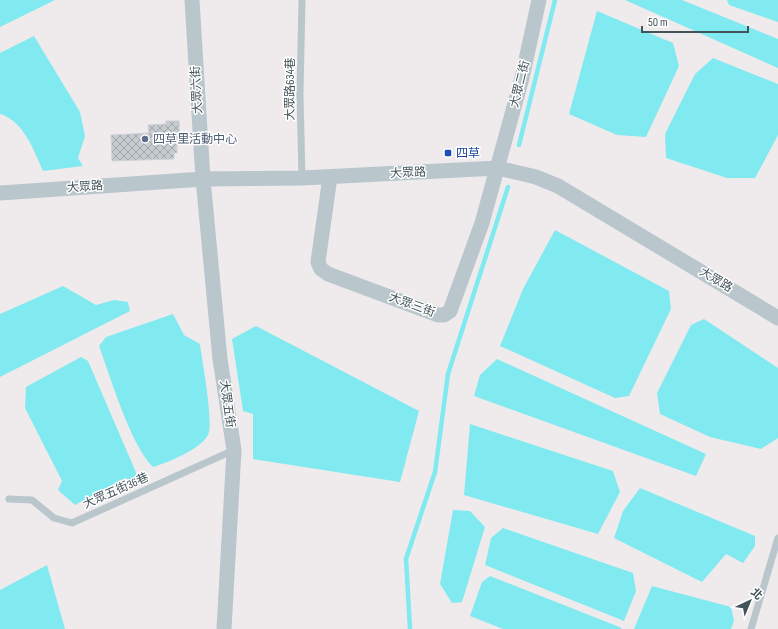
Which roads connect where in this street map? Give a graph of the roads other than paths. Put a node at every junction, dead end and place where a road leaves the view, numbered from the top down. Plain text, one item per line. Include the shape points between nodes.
1 (192, 0) edge
2 (302, 0) edge
3 (539, 0) edge
4 (498, 168) junction
5 (330, 177) junction
6 (302, 178) junction
7 (203, 179) junction
8 (0, 193) edge
9 (778, 318) edge
10 (234, 450) junction
11 (9, 499) dead end
12 (778, 538) edge
13 (224, 629) edge
14 (751, 629) edge

1 - 7 street, 大眾六街
2 - 6 lane, 大眾路634巷
3 - 4 street, 大眾二街
4 - 5 street, 大眾路
4 - 5 street, 大眾三街 via 482,224 450,311 444,315 423,310 328,274 321,269 318,262
4 - 9 street, 大眾路 via 536,177 558,186
5 - 6 street, 大眾路
6 - 7 street, 大眾路
7 - 8 street, 大眾路
7 - 10 street, 大眾五街 via 220,359
10 - 11 lane, 大眾五街36巷 via 72,523 54,518 32,500
10 - 13 street, 大眾五街
12 - 14 lane

